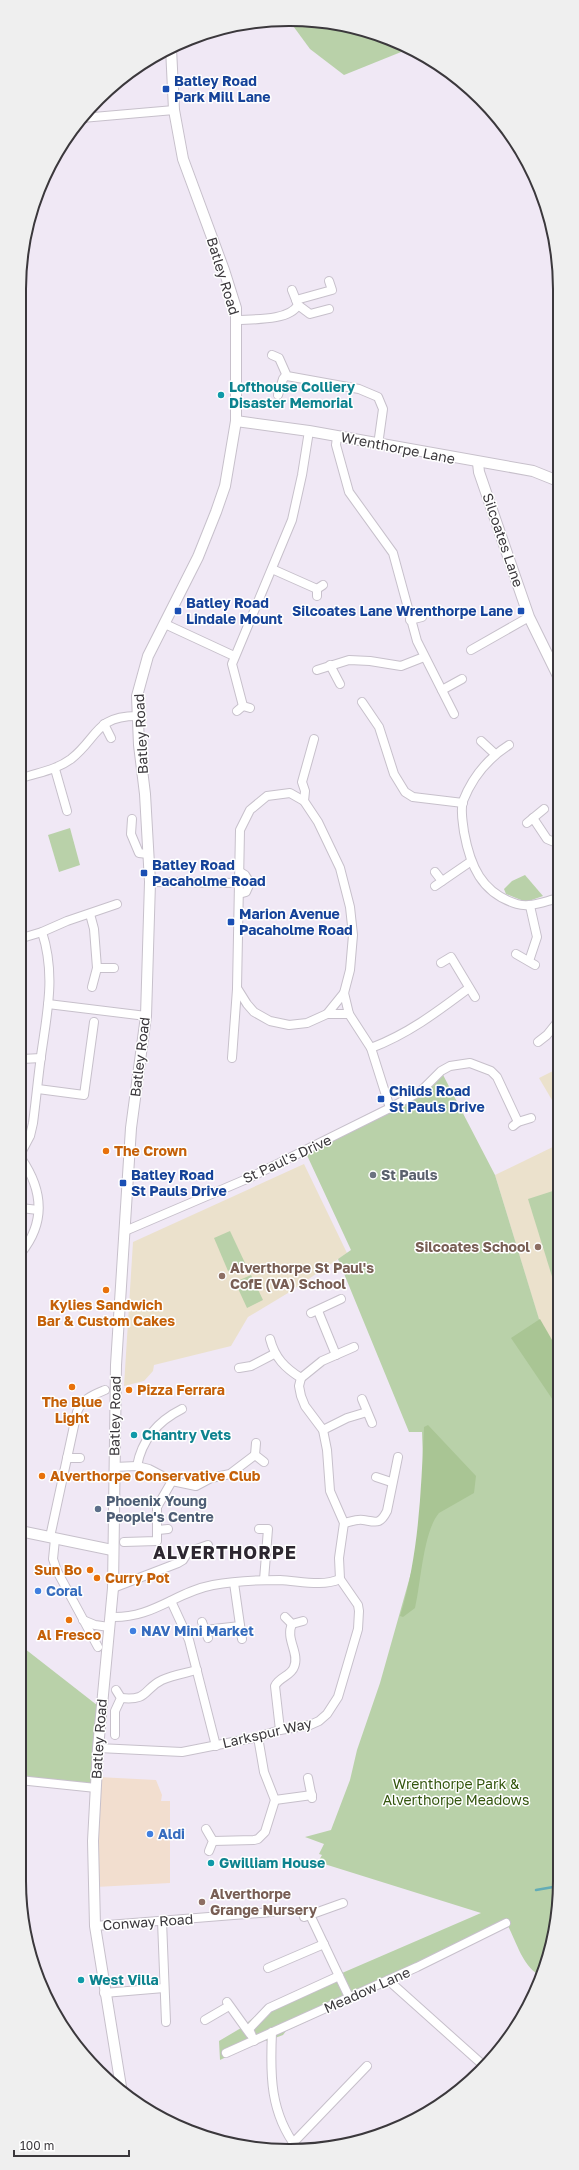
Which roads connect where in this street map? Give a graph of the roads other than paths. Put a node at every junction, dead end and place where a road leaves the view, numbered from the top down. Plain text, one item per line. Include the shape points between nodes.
1 (171, 54) edge
2 (174, 110) junction
3 (90, 117) edge
4 (329, 281) dead end
5 (292, 290) dead end
6 (298, 301) junction
7 (329, 309) dead end
8 (237, 320) junction
9 (272, 355) dead end
10 (286, 375) junction
11 (278, 395) dead end
12 (236, 421) junction
13 (309, 431) junction
14 (337, 437) junction
15 (378, 444) junction
16 (478, 463) junction
17 (553, 478) edge
18 (272, 569) junction
19 (319, 590) dead end
20 (422, 617) dead end
21 (529, 617) junction
22 (410, 620) junction
23 (165, 624) junction
24 (471, 650) dead end
25 (234, 656) junction
26 (424, 657) junction
27 (330, 665) junction
28 (553, 666) edge
29 (317, 670) dead end
30 (462, 679) dead end
31 (340, 684) dead end
32 (442, 690) junction
33 (362, 706) dead end
34 (244, 708) dead end
35 (454, 714) dead end
36 (137, 716) junction
37 (104, 724) junction
38 (111, 738) dead end
39 (314, 739) dead end
40 (481, 740) dead end
41 (508, 745) dead end
42 (495, 754) junction
43 (55, 769) junction
44 (26, 777) edge
45 (302, 782) junction
46 (290, 793) junction
47 (304, 801) junction
48 (463, 803) junction
49 (544, 809) dead end
50 (67, 811) dead end
51 (132, 819) dead end
52 (553, 842) edge
53 (148, 854) junction
54 (470, 862) junction
55 (240, 872) junction
56 (435, 872) dead end
57 (442, 881) junction
58 (150, 882) junction
59 (240, 883) junction
60 (435, 886) dead end
61 (239, 894) junction
62 (553, 900) edge
63 (117, 904) dead end
64 (530, 906) junction
65 (90, 914) junction
66 (42, 932) junction
67 (26, 937) edge
68 (516, 954) dead end
69 (441, 963) dead end
70 (97, 968) junction
71 (114, 968) dead end
72 (92, 987) dead end
73 (237, 988) junction
74 (469, 988) junction
75 (344, 993) junction
76 (475, 997) dead end
77 (48, 1004) junction
78 (247, 1004) junction
79 (237, 1008) junction
80 (327, 1014) junction
81 (349, 1014) junction
82 (146, 1016) junction
83 (94, 1022) dead end
84 (553, 1028) edge
85 (538, 1042) dead end
86 (371, 1048) junction
87 (40, 1058) junction
88 (232, 1058) dead end
89 (26, 1059) edge
90 (38, 1089) junction
91 (390, 1108) junction
92 (531, 1118) dead end
93 (26, 1144) edge
94 (26, 1165) edge
95 (26, 1209) edge
96 (38, 1210) junction
97 (125, 1232) junction
98 (26, 1247) edge
99 (341, 1299) dead end
100 (270, 1339) dead end
101 (354, 1347) dead end
102 (274, 1354) junction
103 (336, 1355) junction
104 (239, 1368) dead end
105 (301, 1378) junction
106 (105, 1390) dead end
107 (362, 1399) dead end
108 (182, 1410) dead end
109 (367, 1412) junction
110 (372, 1423) dead end
111 (323, 1430) junction
112 (256, 1443) dead end
113 (255, 1455) junction
114 (398, 1457) dead end
115 (67, 1458) junction
116 (80, 1458) dead end
117 (264, 1462) dead end
118 (137, 1466) junction
119 (114, 1467) junction
120 (376, 1477) dead end
121 (172, 1481) junction
122 (392, 1482) junction
123 (344, 1523) junction
124 (168, 1529) dead end
125 (259, 1529) dead end
126 (158, 1530) junction
127 (26, 1532) edge
128 (52, 1538) junction
129 (124, 1542) dead end
130 (208, 1545) dead end
131 (112, 1550) junction
132 (340, 1579) junction
133 (264, 1580) junction
134 (234, 1583) junction
135 (113, 1588) junction
136 (171, 1601) junction
137 (285, 1617) dead end
138 (83, 1620) junction
139 (303, 1621) dead end
140 (110, 1622) junction
141 (292, 1624) junction
142 (240, 1626) junction
143 (205, 1630) dead end
144 (242, 1639) dead end
145 (98, 1647) dead end
146 (197, 1670) junction
147 (116, 1690) dead end
148 (121, 1698) junction
149 (280, 1730) junction
150 (114, 1735) dead end
151 (258, 1737) junction
152 (216, 1746) junction
153 (98, 1748) junction
154 (308, 1778) dead end
155 (26, 1781) edge
156 (96, 1788) junction
157 (274, 1800) junction
158 (206, 1830) dead end
159 (213, 1841) junction
160 (209, 1851) dead end
161 (343, 1903) dead end
162 (272, 1912) dead end
163 (162, 1921) junction
164 (506, 1923) dead end
165 (95, 1926) junction
166 (324, 1944) junction
167 (267, 1968) dead end
168 (339, 1976) junction
169 (388, 1980) junction
170 (164, 1988) junction
171 (104, 1993) junction
172 (349, 1997) junction
173 (205, 2020) dead end
174 (166, 2022) dead end
175 (272, 2032) junction
176 (253, 2038) junction
177 (226, 2053) dead end
178 (480, 2062) edge
179 (367, 2066) dead end
180 (120, 2082) edge
181 (294, 2144) edge
182 (297, 2144) edge

1 - 2 street, Batley Road
2 - 3 street
2 - 8 street, Batley Road via 183,159 224,270 236,308
4 - 6 street via 332,290
5 - 6 street
6 - 7 street via 310,314
6 - 8 street via 295,311 290,313
8 - 12 street, Batley Road
9 - 10 street via 280,358
10 - 11 street
10 - 15 street via 375,395 383,408
12 - 13 street, Wrenthorpe Lane
12 - 23 street, Batley Road via 225,486 216,512 198,557
13 - 14 street, Wrenthorpe Lane
13 - 18 street via 292,520
14 - 15 street, Wrenthorpe Lane
14 - 22 street via 340,465 349,492 393,554
15 - 16 street, Wrenthorpe Lane
16 - 17 street, Wrenthorpe Lane via 533,471
16 - 21 street, Silcoates Lane
18 - 19 street
18 - 25 street
20 - 22 street
21 - 24 street
21 - 28 street, Silcoates Lane
22 - 26 street
23 - 25 street
23 - 36 street, Batley Road via 148,656 137,696
25 - 34 street via 232,664
26 - 27 street via 401,666 357,660
26 - 32 street
27 - 29 street
27 - 31 street
30 - 32 street
32 - 35 street
33 - 48 street via 376,729 394,774 405,792 413,797
36 - 37 street via 115,718
36 - 53 street, Batley Road
37 - 38 street
37 - 43 street via 71,758
39 - 45 street
40 - 42 street
41 - 42 street
42 - 48 street via 483,766
43 - 44 street
43 - 50 street
45 - 46 street
45 - 47 street via 305,791
46 - 47 street
46 - 55 street via 267,796 250,810 240,830
47 - 75 street via 318,822 340,868 350,907 353,935 350,970
48 - 54 street via 463,828
49 - 52 street via 530,821
51 - 53 street via 131,834 139,853
53 - 58 street, Batley Road
54 - 57 street
54 - 64 street via 486,886 496,894 517,904
55 - 59 street
55 - 61 street via 250,883 246,892
56 - 57 street
57 - 60 street
58 - 59 street
58 - 82 street, Batley Road
59 - 61 street
61 - 73 street
62 - 64 street
63 - 65 street
64 - 68 street via 537,936 532,963
65 - 66 street
65 - 70 street via 94,929
66 - 67 street
66 - 77 street via 51,970
69 - 74 street via 451,957
70 - 71 street
70 - 72 street
73 - 78 street
73 - 79 street
74 - 76 street
74 - 86 street via 413,1029
75 - 80 street
75 - 81 street
77 - 82 street
77 - 87 street
78 - 79 street
78 - 80 street via 254,1012 270,1021 289,1025 307,1023
79 - 88 street
80 - 81 street
81 - 86 street
82 - 97 street, Batley Road via 132,1128
83 - 90 street via 84,1095
84 - 85 street
86 - 91 street
87 - 89 street
87 - 90 street
90 - 93 street via 30,1136
91 - 92 street, St Paul's Drive via 421,1091 441,1071 450,1066 470,1063 491,1071 498,1077 516,1124
91 - 97 street, St Paul's Drive via 249,1178
94 - 96 street via 38,1189
95 - 96 street
96 - 98 street via 32,1240
97 - 119 street, Batley Road via 115,1379
99 - 103 street via 314,1312
100 - 102 street
101 - 103 street
102 - 104 street via 251,1366
102 - 105 street via 284,1366
103 - 105 street via 312,1368
105 - 111 street via 299,1386 305,1406
106 - 115 street via 87,1398 80,1405
107 - 109 street
108 - 118 street via 168,1416 148,1436
109 - 110 street
109 - 111 street via 347,1418
111 - 123 street via 330,1491
112 - 113 street
113 - 117 street
113 - 121 street via 230,1474 211,1478 196,1486
114 - 122 street
115 - 116 street
115 - 128 street
118 - 119 street
118 - 121 street
119 - 131 street, Batley Road
120 - 122 street
121 - 126 street via 157,1508
122 - 123 street via 383,1520 378,1523 356,1520
123 - 132 street via 339,1558
124 - 126 street
125 - 133 street via 268,1530
126 - 129 street via 158,1541
127 - 128 street
128 - 131 street
128 - 138 street via 53,1560 57,1571
130 - 135 street via 188,1552 178,1563
131 - 135 street, Batley Road
132 - 133 street via 328,1583
132 - 149 street, Larkspur Way via 360,1611 358,1629 338,1698 319,1721
133 - 134 street
134 - 136 street via 203,1587
134 - 142 street
135 - 140 street, Batley Road
136 - 140 street via 132,1617
136 - 146 street via 189,1640
137 - 141 street
138 - 140 street via 95,1625
138 - 145 street
139 - 141 street
140 - 153 street, Batley Road
141 - 149 street via 290,1639 295,1666 277,1681 275,1686
142 - 143 street
142 - 144 street
146 - 148 street via 162,1680 138,1698
146 - 152 street
147 - 148 street
148 - 150 street via 115,1711
149 - 151 street, Larkspur Way
151 - 152 street, Larkspur Way
151 - 157 street via 264,1772
152 - 153 street, Larkspur Way via 182,1752
153 - 156 street, Batley Road
154 - 157 street via 312,1797
155 - 156 street
156 - 165 street, Batley Road via 93,1841
157 - 159 street via 265,1832 258,1839
158 - 159 street
159 - 160 street
161 - 166 street via 307,1916
162 - 163 street, Conway Road
163 - 165 street, Conway Road
163 - 170 street
164 - 169 street, Meadow Lane
165 - 171 street, Batley Road
166 - 167 street
166 - 168 street
168 - 172 street
168 - 176 street via 269,2008 249,2029
169 - 172 street, Meadow Lane
169 - 178 street
170 - 171 street
170 - 174 street
171 - 180 street, Batley Road
172 - 175 street, Meadow Lane
173 - 176 street via 228,2004
175 - 176 street, Meadow Lane
175 - 181 street via 270,2068 273,2096 284,2129
176 - 177 street, Meadow Lane
179 - 182 street

